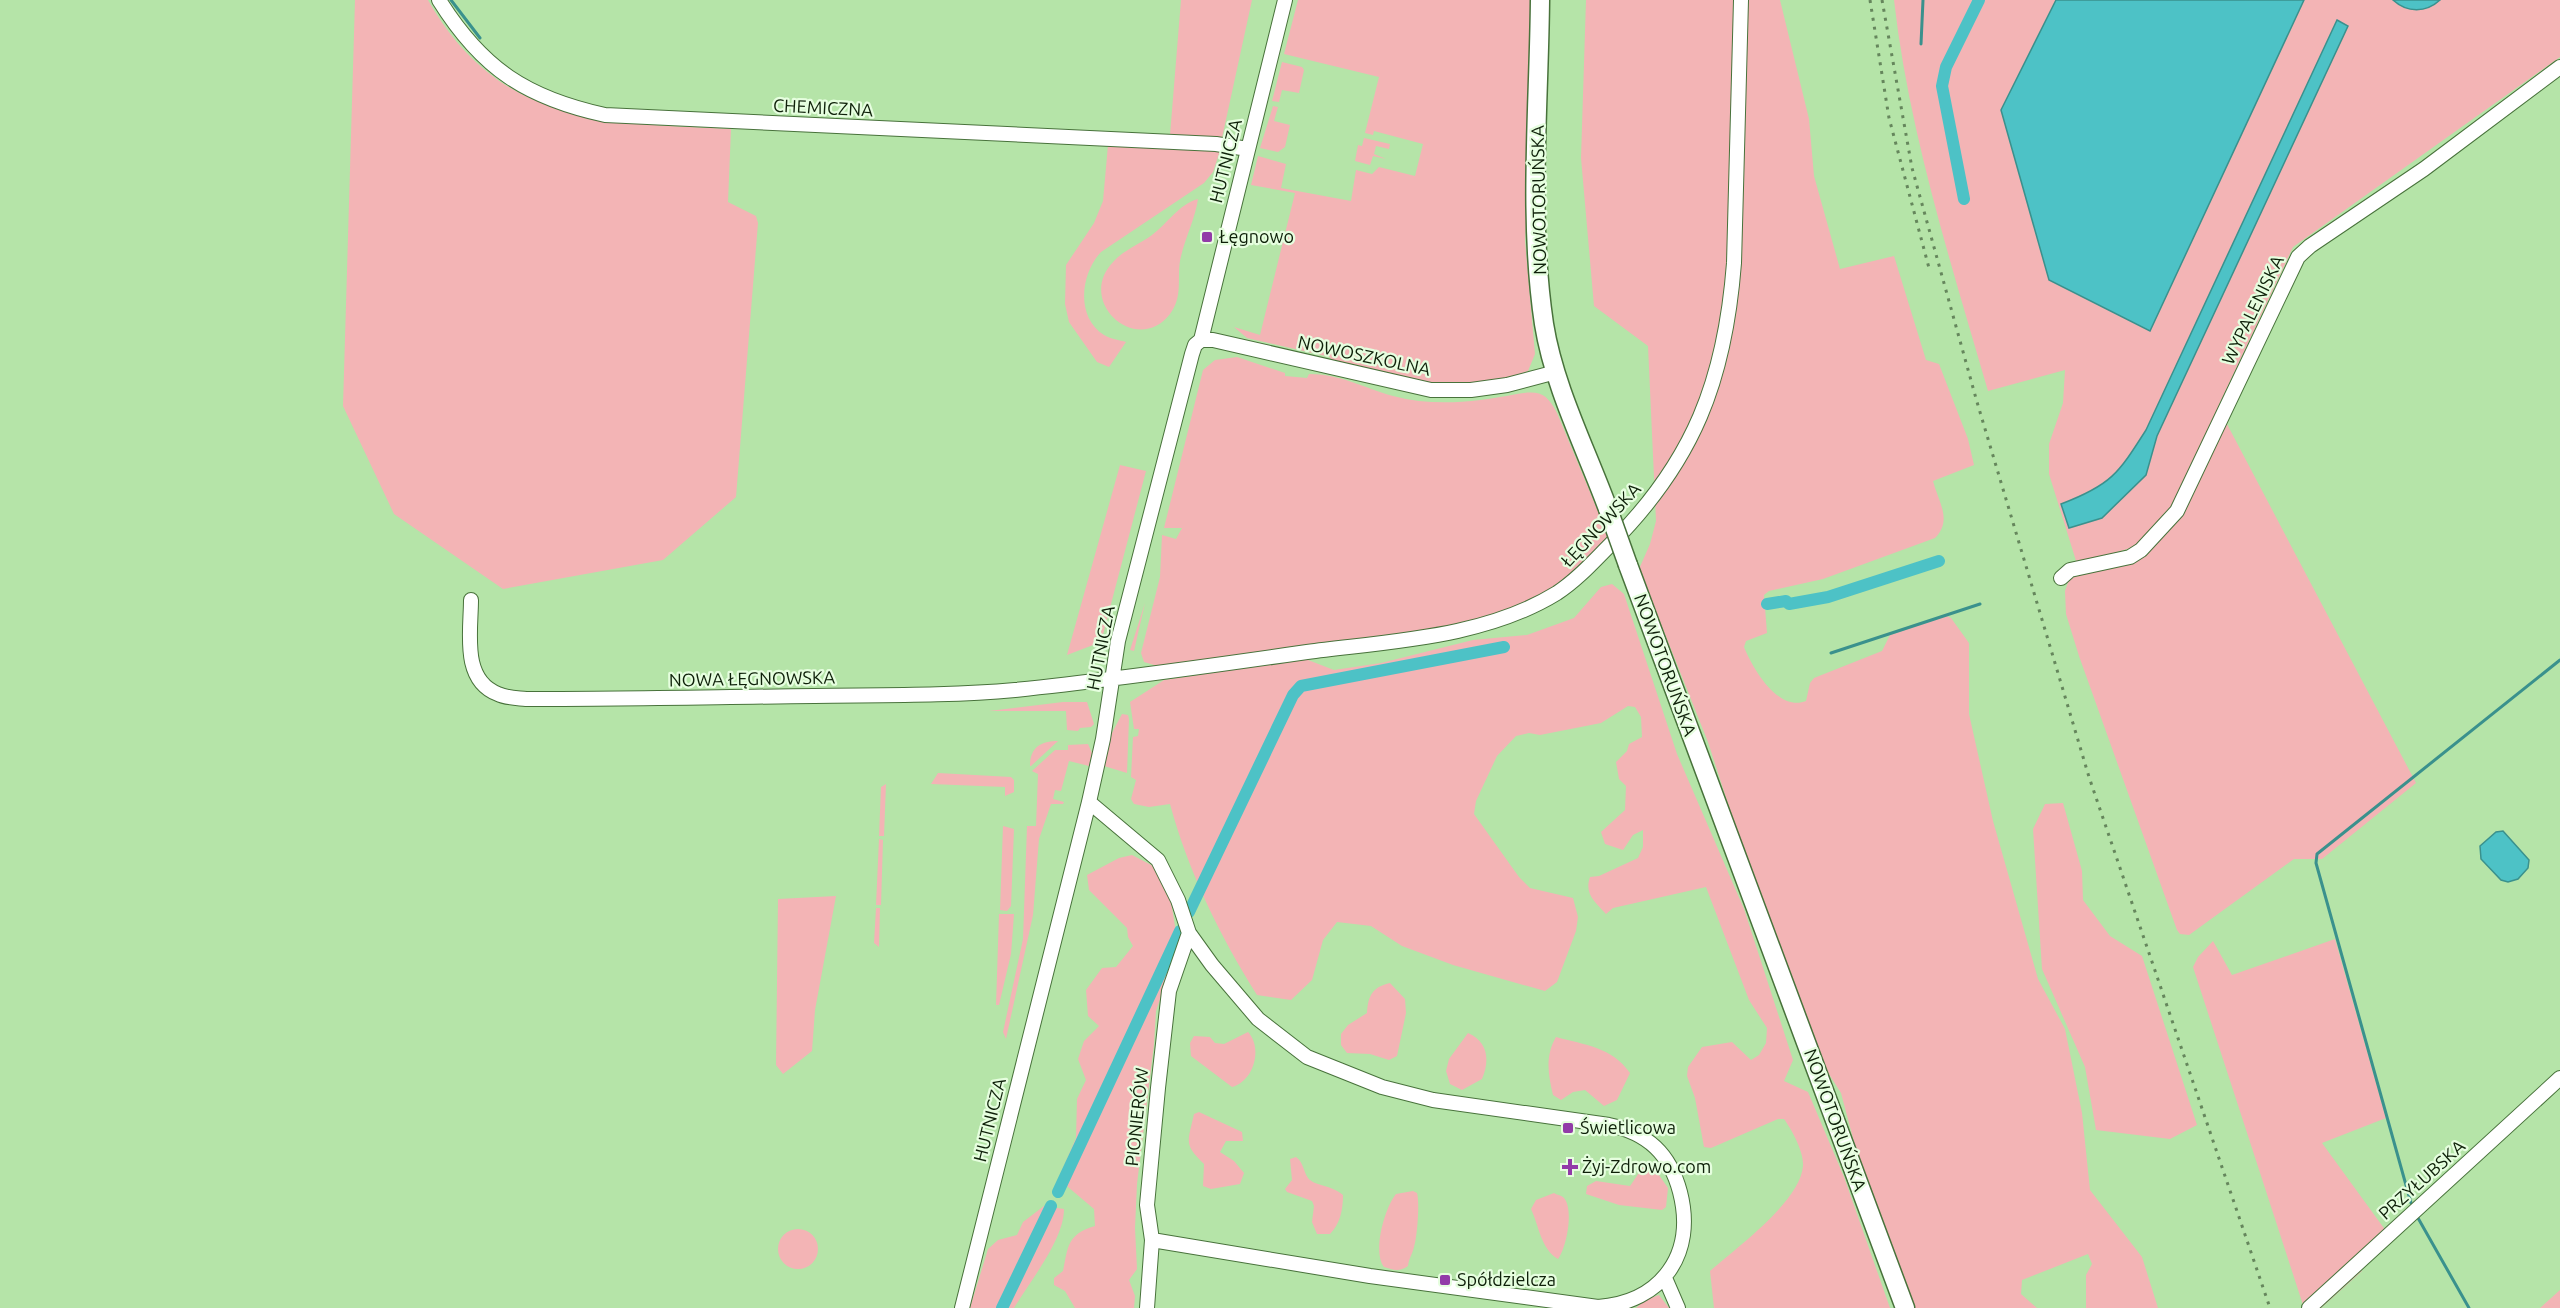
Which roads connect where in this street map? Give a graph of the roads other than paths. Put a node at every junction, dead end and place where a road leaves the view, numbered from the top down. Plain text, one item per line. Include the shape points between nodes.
1 (439, 0) edge
2 (1285, 0) edge
3 (1540, 0) edge
4 (1741, 0) edge
5 (2560, 67) edge
6 (1248, 149) junction
7 (1201, 340) junction
8 (1556, 372) junction
9 (2061, 578) dead end
10 (471, 600) dead end
11 (1112, 678) junction
12 (1089, 802) junction
13 (1189, 933) junction
14 (2560, 1078) edge
15 (1152, 1240) junction
16 (1665, 1278) junction
17 (1561, 1306) edge
18 (1610, 1307) edge
19 (962, 1308) edge
20 (1147, 1308) edge
21 (1678, 1308) edge
22 (1905, 1308) edge
23 (2309, 1308) edge

1 - 6 street, CHEMICZNA via 464,36 501,74 543,97 605,115 1216,144
2 - 6 street, HUTNICZA
3 - 8 main road, NOWOTORUŃSKA via 1537,249 1545,325
4 - 11 street, ŁĘGNOWSKA via 1734,263 1721,355 1712,392 1687,445 1644,511 1574,581 1508,617 1453,631
5 - 9 street, WYPALENISKA via 2424,169 2304,251 2285,280 2177,511 2141,550 2070,570
6 - 7 street, HUTNICZA
7 - 8 street, NOWOSZKOLNA via 1431,390 1507,385
7 - 11 street, HUTNICZA via 1192,354 1118,641
8 - 22 main road, NOWOTORUŃSKA, bridge
10 - 11 street, NOWA ŁĘGNOWSKA via 471,660 475,672 488,690 526,699 1011,690
11 - 12 street, HUTNICZA
12 - 13 street via 1158,860
12 - 19 street, HUTNICZA
13 - 15 street, PIONIERÓW via 1169,991 1147,1205
13 - 16 street via 1258,1019 1307,1057 1382,1087 1433,1100 1609,1125 1648,1140 1671,1165 1686,1219 1683,1242
14 - 23 street, PRZYŁUBSKA
15 - 17 street
15 - 20 street, PIONIERÓW
16 - 18 street via 1630,1300
16 - 21 street
17 - 18 street

